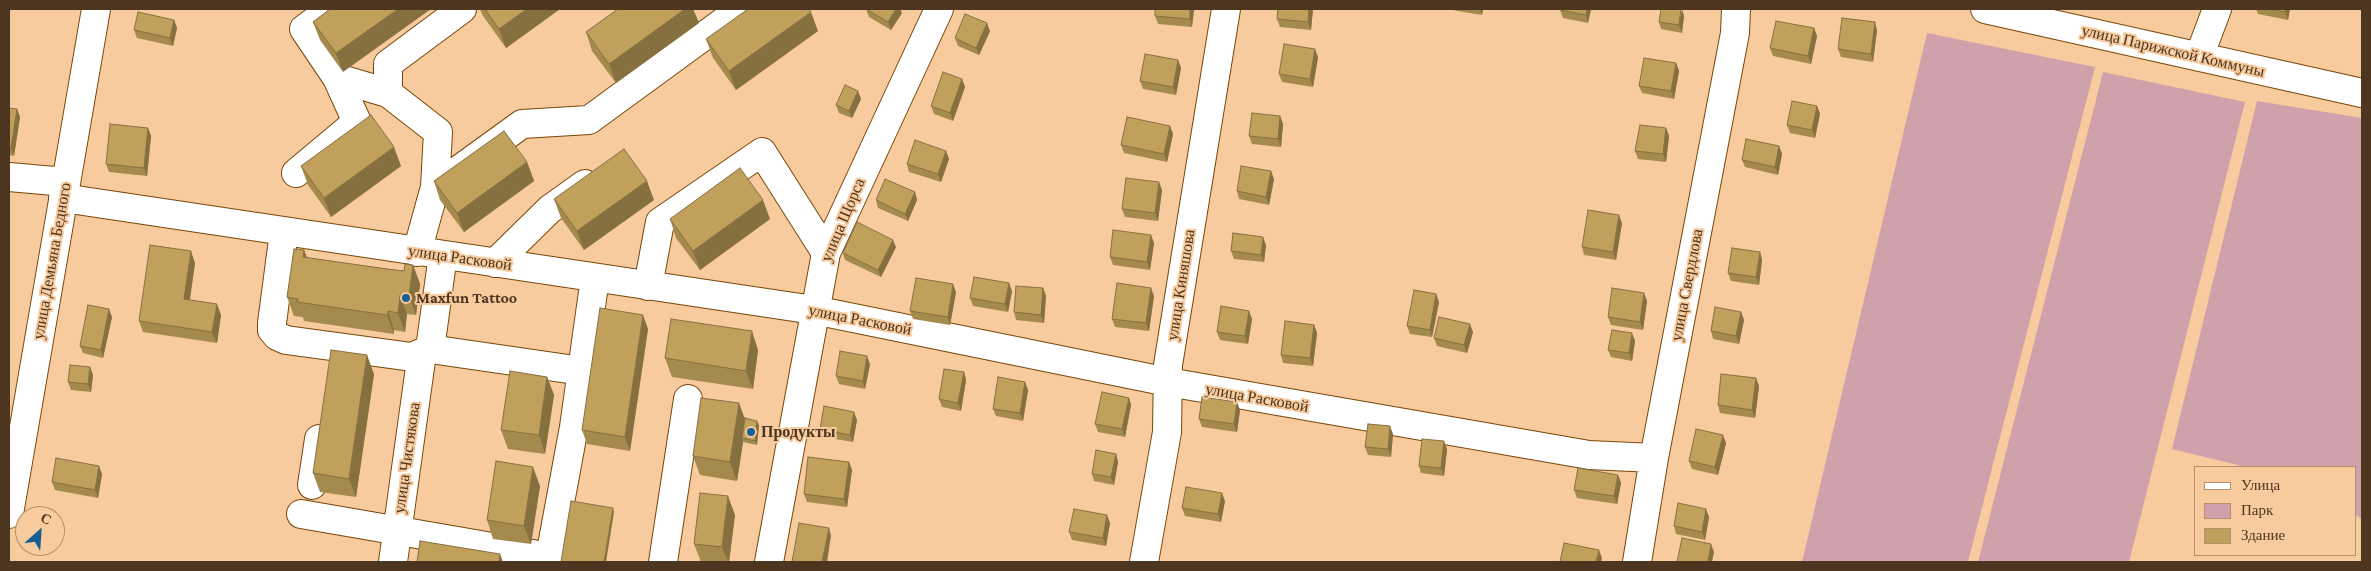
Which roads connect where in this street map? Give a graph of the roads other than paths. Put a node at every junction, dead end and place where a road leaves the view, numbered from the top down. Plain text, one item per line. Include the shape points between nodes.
1 (96, 9) edge
2 (331, 9) edge
3 (462, 9) edge
4 (741, 9) edge
5 (939, 9) edge
6 (1226, 9) edge
7 (1736, 9) edge
8 (1985, 9) edge
9 (2217, 9) edge
10 (2199, 56) junction
11 (336, 78) junction
12 (388, 93) junction
13 (2362, 93) edge
14 (603, 172) edge
15 (296, 173) dead end
16 (9, 177) edge
17 (435, 187) junction
18 (64, 190) junction
19 (284, 232) junction
20 (826, 253) junction
21 (430, 254) junction
22 (495, 263) junction
23 (595, 278) junction
24 (648, 286) junction
25 (814, 310) junction
26 (332, 346) junction
27 (426, 351) junction
28 (582, 371) junction
29 (328, 374) edge
30 (1168, 382) junction
31 (688, 399) dead end
32 (323, 411) edge
33 (1654, 458) junction
34 (312, 486) edge
35 (9, 514) edge
36 (301, 514) dead end
37 (397, 530) junction
38 (550, 560) edge
39 (393, 562) edge
40 (663, 562) edge
41 (769, 562) edge
42 (1144, 562) edge
43 (1637, 562) edge

1 - 18 street, улица Демьяна Бедного
2 - 11 street via 304,29
3 - 12 street via 388,64
4 - 17 street via 589,120 522,124
5 - 20 street, улица Щорса
6 - 30 street, улица Киняшова
7 - 33 street, улица Свердлова via 1735,33
8 - 10 street, улица Парижской Коммуны
9 - 10 street
10 - 13 street, улица Парижской Коммуны
11 - 12 street
11 - 15 street via 358,122
12 - 17 street, улица Чистякова via 438,132
14 - 22 street via 550,209
16 - 18 street, улица Расковой
17 - 21 street, улица Чистякова
18 - 19 street, улица Расковой
18 - 35 street, улица Демьяна Бедного
19 - 21 street, улица Расковой
19 - 26 street via 272,330 286,340
20 - 24 street via 762,152 660,222
20 - 25 street, улица Щорса
21 - 22 street, улица Расковой
21 - 27 street, улица Чистякова
22 - 23 street, улица Расковой
23 - 24 street, улица Расковой
23 - 28 street
24 - 25 street, улица Расковой
25 - 30 street, улица Расковой
25 - 41 street, улица Щорса
26 - 27 street via 412,357
26 - 29 street
27 - 28 street
27 - 37 street, улица Чистякова
28 - 38 street
30 - 33 street, улица Расковой via 1589,455
30 - 42 street, улица Киняшова via 1167,432
31 - 40 street
32 - 34 street
33 - 43 street, улица Свердлова
36 - 37 street
37 - 38 street
37 - 39 street, улица Чистякова

